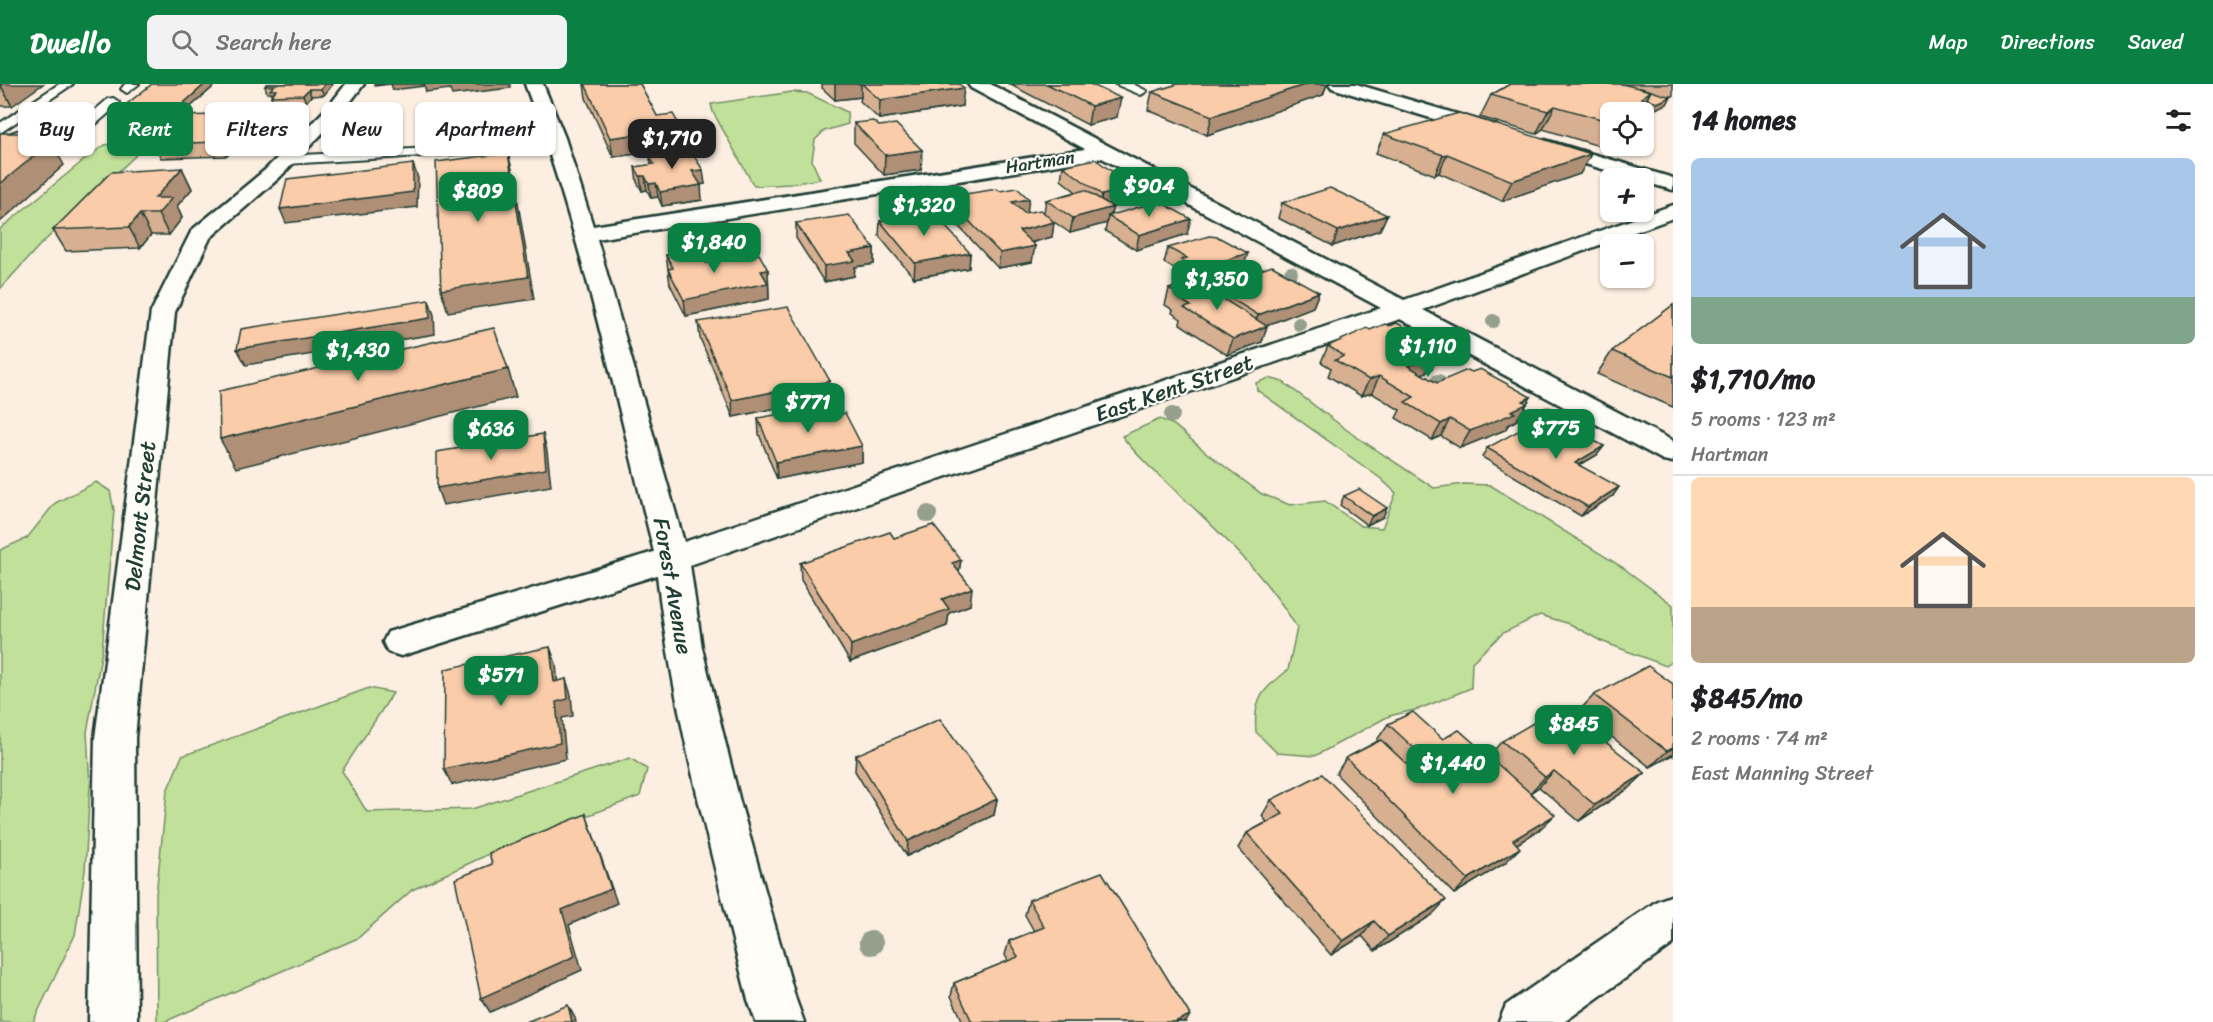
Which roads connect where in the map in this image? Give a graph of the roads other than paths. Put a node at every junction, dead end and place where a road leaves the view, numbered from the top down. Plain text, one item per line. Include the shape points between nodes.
1 (67, 84) edge
2 (356, 84) edge
3 (534, 84) edge
4 (977, 84) edge
5 (1121, 84) edge
6 (1338, 84) edge
7 (1141, 91) dead end
8 (107, 107) edge
9 (0, 129) edge
10 (1509, 135) edge
11 (0, 142) edge
12 (1531, 142) edge
13 (557, 145) junction
14 (1104, 152) junction
15 (285, 160) junction
16 (1673, 184) edge
17 (1673, 211) edge
18 (584, 234) junction
19 (1404, 309) junction
20 (1673, 453) edge
21 (672, 557) junction
22 (401, 642) dead end
23 (1673, 917) edge
24 (113, 1022) edge
25 (780, 1022) edge
26 (1523, 1022) edge

1 - 9 lane
2 - 15 street, Delmont Street
3 - 13 street, Forest Avenue
4 - 14 street
5 - 7 lane
6 - 10 street
8 - 11 lane via 76,134 17,135
12 - 16 street
13 - 15 lane
13 - 18 street, Forest Avenue
14 - 18 street, Hartman
14 - 19 street
15 - 24 street, Delmont Street via 200,235 163,312 115,738
17 - 19 street, East Kent Street
18 - 21 street, Forest Avenue
19 - 20 street
19 - 21 street, East Kent Street via 727,542
21 - 22 street, East Kent Street
21 - 25 street, Forest Avenue via 684,648 719,802
23 - 26 street

